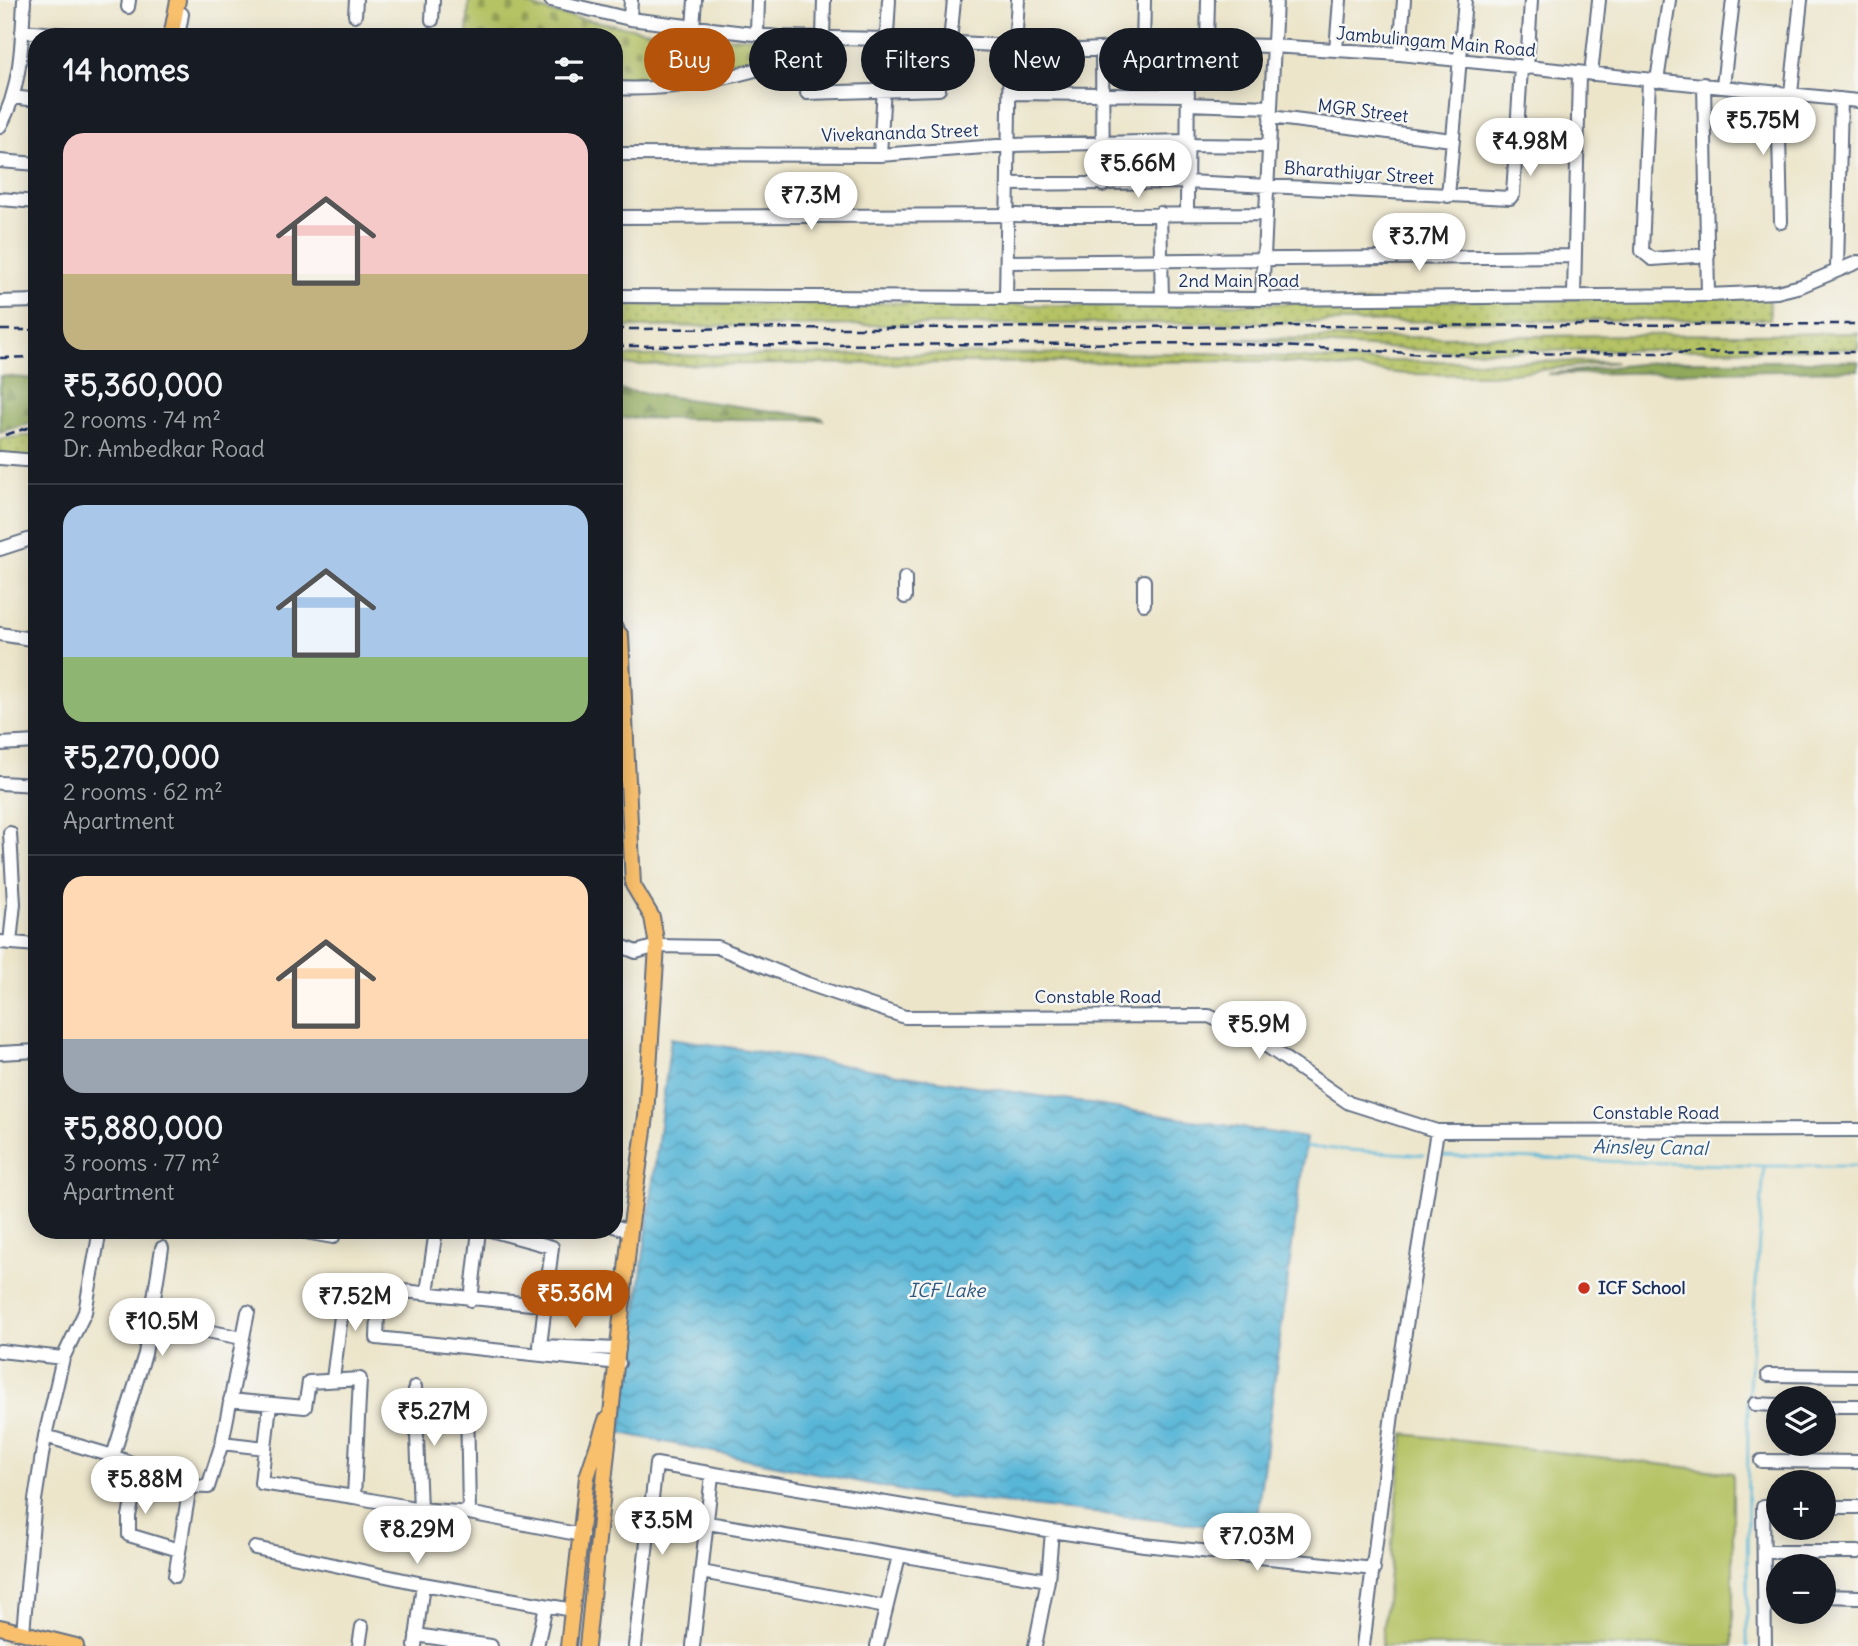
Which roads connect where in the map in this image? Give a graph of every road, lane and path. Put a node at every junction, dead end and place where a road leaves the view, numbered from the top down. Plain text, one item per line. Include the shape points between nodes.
1 (24, 0) edge
2 (172, 0) edge
3 (178, 0) edge
4 (184, 0) edge
5 (356, 0) edge
6 (433, 0) edge
7 (631, 0) edge
8 (695, 0) edge
9 (758, 0) edge
10 (824, 0) edge
11 (889, 0) edge
12 (954, 0) edge
13 (1018, 0) edge
14 (1144, 0) edge
15 (1208, 0) edge
16 (1276, 0) edge
17 (1340, 0) edge
18 (1404, 0) edge
19 (1465, 0) edge
20 (1531, 0) edge
21 (1599, 0) edge
22 (1669, 0) edge
23 (1733, 0) edge
24 (1801, 0) edge
25 (559, 1) edge
26 (355, 15) dead end
27 (630, 19) junction
28 (432, 20) dead end
29 (694, 27) junction
30 (170, 28) edge
31 (171, 28) edge
32 (179, 28) edge
33 (757, 28) edge
34 (823, 28) edge
35 (888, 28) edge
36 (951, 28) edge
37 (1015, 28) edge
38 (1143, 28) edge
39 (1207, 28) edge
40 (22, 31) junction
41 (28, 32) edge
42 (749, 32) edge
43 (1263, 46) edge
44 (1272, 46) junction
45 (1336, 50) junction
46 (1400, 54) junction
47 (1461, 60) junction
48 (1524, 68) junction
49 (749, 72) edge
50 (1585, 74) junction
51 (1653, 80) junction
52 (1704, 84) junction
53 (1723, 86) junction
54 (623, 89) edge
55 (861, 90) edge
56 (883, 91) edge
57 (1103, 91) edge
58 (1188, 91) edge
59 (1785, 92) junction
60 (807, 93) dead end
61 (1011, 93) joint
62 (12, 96) junction
63 (1103, 96) junction
64 (28, 99) edge
65 (1188, 99) junction
66 (1841, 99) junction
67 (1858, 99) edge
68 (1270, 112) junction
69 (0, 125) edge
70 (1452, 140) junction
71 (1187, 143) junction
72 (1104, 144) junction
73 (1010, 145) junction
74 (1269, 146) junction
75 (623, 153) edge
76 (880, 155) junction
77 (0, 161) edge
78 (28, 163) edge
79 (1188, 182) junction
80 (1010, 184) junction
81 (1267, 184) junction
82 (1103, 185) junction
83 (1448, 196) junction
84 (0, 199) edge
85 (28, 201) edge
86 (1160, 213) junction
87 (1187, 214) junction
88 (1266, 214) junction
89 (1008, 216) junction
90 (623, 217) edge
91 (1781, 222) dead end
92 (1708, 255) junction
93 (1574, 256) junction
94 (1263, 257) junction
95 (1163, 258) junction
96 (1858, 261) edge
97 (1007, 262) junction
98 (1837, 269) junction
99 (1707, 295) junction
100 (623, 296) edge
101 (1574, 296) junction
102 (1162, 298) junction
103 (1006, 299) junction
104 (1262, 299) junction
105 (28, 301) edge
106 (0, 302) edge
107 (0, 458) edge
108 (28, 460) edge
109 (28, 540) edge
110 (0, 549) edge
111 (905, 578) dead end
112 (1144, 581) dead end
113 (905, 597) dead end
114 (1144, 604) dead end
115 (0, 634) edge
116 (28, 639) edge
117 (28, 742) edge
118 (0, 744) edge
119 (0, 783) edge
120 (28, 785) edge
121 (623, 798) edge
122 (10, 833) dead end
123 (5, 942) edge
124 (28, 944) edge
125 (657, 946) junction
126 (623, 947) edge
127 (28, 1051) edge
128 (0, 1053) edge
129 (1858, 1130) edge
130 (1437, 1131) junction
131 (623, 1229) edge
132 (630, 1231) junction
133 (98, 1239) edge
134 (435, 1239) edge
135 (478, 1239) edge
136 (523, 1239) edge
137 (162, 1248) dead end
138 (379, 1288) junction
139 (427, 1293) junction
140 (625, 1297) junction
141 (471, 1300) junction
142 (544, 1302) junction
143 (248, 1312) dead end
144 (152, 1320) junction
145 (242, 1338) junction
146 (0, 1351) edge
147 (619, 1356) junction
148 (64, 1358) junction
149 (1768, 1375) dead end
150 (1858, 1376) edge
151 (333, 1379) junction
152 (415, 1387) dead end
153 (614, 1393) junction
154 (230, 1400) junction
155 (467, 1403) dead end
156 (270, 1404) junction
157 (1755, 1404) dead end
158 (1766, 1404) edge
159 (1836, 1406) edge
160 (1858, 1406) edge
161 (45, 1436) junction
162 (222, 1443) junction
163 (265, 1448) junction
164 (113, 1455) junction
165 (1761, 1461) dead end
166 (1858, 1462) edge
167 (140, 1466) junction
168 (712, 1475) junction
169 (190, 1486) junction
170 (354, 1497) junction
171 (1766, 1507) edge
172 (1836, 1507) edge
173 (1858, 1507) edge
174 (420, 1509) junction
175 (469, 1513) junction
176 (708, 1523) junction
177 (1052, 1531) junction
178 (582, 1535) junction
179 (255, 1548) dead end
180 (179, 1550) junction
181 (1763, 1552) junction
182 (1858, 1552) edge
183 (899, 1556) junction
184 (1374, 1569) junction
185 (702, 1572) junction
186 (176, 1576) dead end
187 (1048, 1580) junction
188 (423, 1584) junction
189 (1764, 1595) joint
190 (1836, 1596) edge
191 (1858, 1597) edge
192 (546, 1606) junction
193 (886, 1607) junction
194 (573, 1611) junction
195 (0, 1627) edge
196 (362, 1627) dead end
197 (23, 1632) junction
198 (415, 1640) edge
199 (76, 1646) edge
200 (359, 1646) edge
201 (491, 1646) edge
202 (537, 1646) edge
203 (568, 1646) edge
204 (587, 1646) edge
205 (635, 1646) edge
206 (693, 1646) edge
207 (877, 1646) edge
208 (1035, 1646) edge
209 (1363, 1646) edge
210 (1765, 1646) edge

1 - 40 street
2 - 30 street
3 - 31 main road
4 - 32 street
5 - 26 street
6 - 28 street
7 - 27 street
8 - 29 street
9 - 33 street
10 - 34 street
11 - 35 street
12 - 36 street
13 - 37 street
14 - 38 street
15 - 39 street
16 - 44 street
17 - 45 street
18 - 46 street
19 - 47 street
20 - 48 street
21 - 50 street
22 - 51 street
23 - 53 street
24 - 59 street
25 - 27 street, Jambulingam Main Road
27 - 29 street, Jambulingam Main Road
29 - 42 street, Jambulingam Main Road
40 - 41 street
40 - 62 street
43 - 44 street, Jambulingam Main Road
44 - 45 street, Jambulingam Main Road
44 - 68 street
45 - 46 street, Jambulingam Main Road
46 - 47 street, Jambulingam Main Road
47 - 48 street, Jambulingam Main Road
47 - 70 street
48 - 50 street, Jambulingam Main Road
48 - 83 street, Bharathiyar Street via 1512,196
49 - 54 street via 716,82
50 - 51 street, Jambulingam Main Road
50 - 93 street
51 - 52 street, Jambulingam Main Road
51 - 92 street via 1642,251 1652,259
52 - 53 street, Jambulingam Main Road
52 - 92 street
53 - 59 street, Jambulingam Main Road
55 - 60 street
56 - 76 street
57 - 63 street
58 - 65 street
59 - 66 street, Jambulingam Main Road
59 - 91 street
61 - 63 street, MGR Street
61 - 73 street
62 - 64 street
62 - 69 street
63 - 65 street, MGR Street
63 - 72 street
65 - 68 street, MGR Street
65 - 71 street
66 - 67 street, Jambulingam Main Road
66 - 98 street
68 - 70 street, MGR Street
68 - 74 street
70 - 83 street
71 - 72 street, Vivekananda Street
71 - 74 street, Vivekananda Street
71 - 79 street
72 - 73 street, Vivekananda Street
72 - 82 street
73 - 76 street, Vivekananda Street
73 - 80 street
74 - 81 street
75 - 76 street, Vivekananda Street
77 - 78 street
79 - 81 street, Bharathiyar Street
79 - 82 street, Bharathiyar Street
79 - 87 street
80 - 82 street, Bharathiyar Street
80 - 89 street
81 - 83 street, Bharathiyar Street
81 - 88 street
84 - 85 street
86 - 87 street
86 - 89 street
86 - 95 street
87 - 88 street
88 - 94 street
89 - 90 street
89 - 97 street
92 - 99 street
93 - 94 street
93 - 101 street
94 - 95 street
94 - 104 street
95 - 97 street
95 - 102 street
96 - 98 street, 2nd Main Road
97 - 103 street
98 - 99 street, 2nd Main Road via 1777,292
99 - 101 street, 2nd Main Road
100 - 103 street, 2nd Main Road
101 - 104 street, 2nd Main Road
102 - 103 street, 2nd Main Road
102 - 104 street, 2nd Main Road
105 - 106 street
107 - 108 street
109 - 110 street
111 - 113 street
112 - 114 street
115 - 116 street
117 - 118 street
119 - 120 street
121 - 125 main road via 633,885 652,917
122 - 123 street via 14,904
123 - 124 street
125 - 126 street, Constable Road via 636,952
125 - 130 street, Constable Road via 717,947 905,1017 1209,1016 1255,1038 1349,1103
125 - 132 main road via 646,1116
127 - 128 street
129 - 130 street, Constable Road
130 - 184 street via 1394,1401
131 - 132 street
132 - 140 main road
133 - 148 street via 85,1312
134 - 139 street
135 - 141 street
136 - 142 street via 552,1247
137 - 144 street
138 - 139 street
138 - 147 street via 377,1338
138 - 151 street via 345,1285
139 - 141 street
140 - 142 street
140 - 147 main road
141 - 142 street
142 - 147 street via 540,1346
143 - 145 street
144 - 145 street
144 - 164 street
145 - 154 street
146 - 148 street
147 - 153 main road
148 - 161 street
149 - 150 street
151 - 156 street via 309,1382 305,1406
151 - 170 street via 360,1379
152 - 174 street
153 - 178 main road via 587,1477
153 - 204 main road
154 - 156 street
154 - 162 street
155 - 175 street
156 - 163 street
157 - 158 street
159 - 160 street
161 - 164 street
161 - 197 street
162 - 163 street
162 - 169 street via 208,1487
163 - 170 street via 261,1483
164 - 167 street
165 - 166 street
167 - 169 street
167 - 180 street via 128,1516 129,1535
168 - 176 street
168 - 177 street
168 - 205 street via 656,1464
169 - 180 street
170 - 174 street
171 - 181 street
172 - 173 street
174 - 175 street
175 - 178 street
176 - 183 street
176 - 185 street
177 - 184 street
177 - 187 street
178 - 194 main road
179 - 188 street
180 - 186 street
181 - 182 street
181 - 189 street
183 - 187 street
183 - 193 street
184 - 209 street
185 - 193 street
185 - 206 street
187 - 208 street
188 - 192 street
188 - 198 street
189 - 210 street
190 - 191 street
192 - 194 street
192 - 202 street
193 - 207 street
194 - 203 main road
195 - 197 main road
196 - 200 street
197 - 199 main road
198 - 201 street

